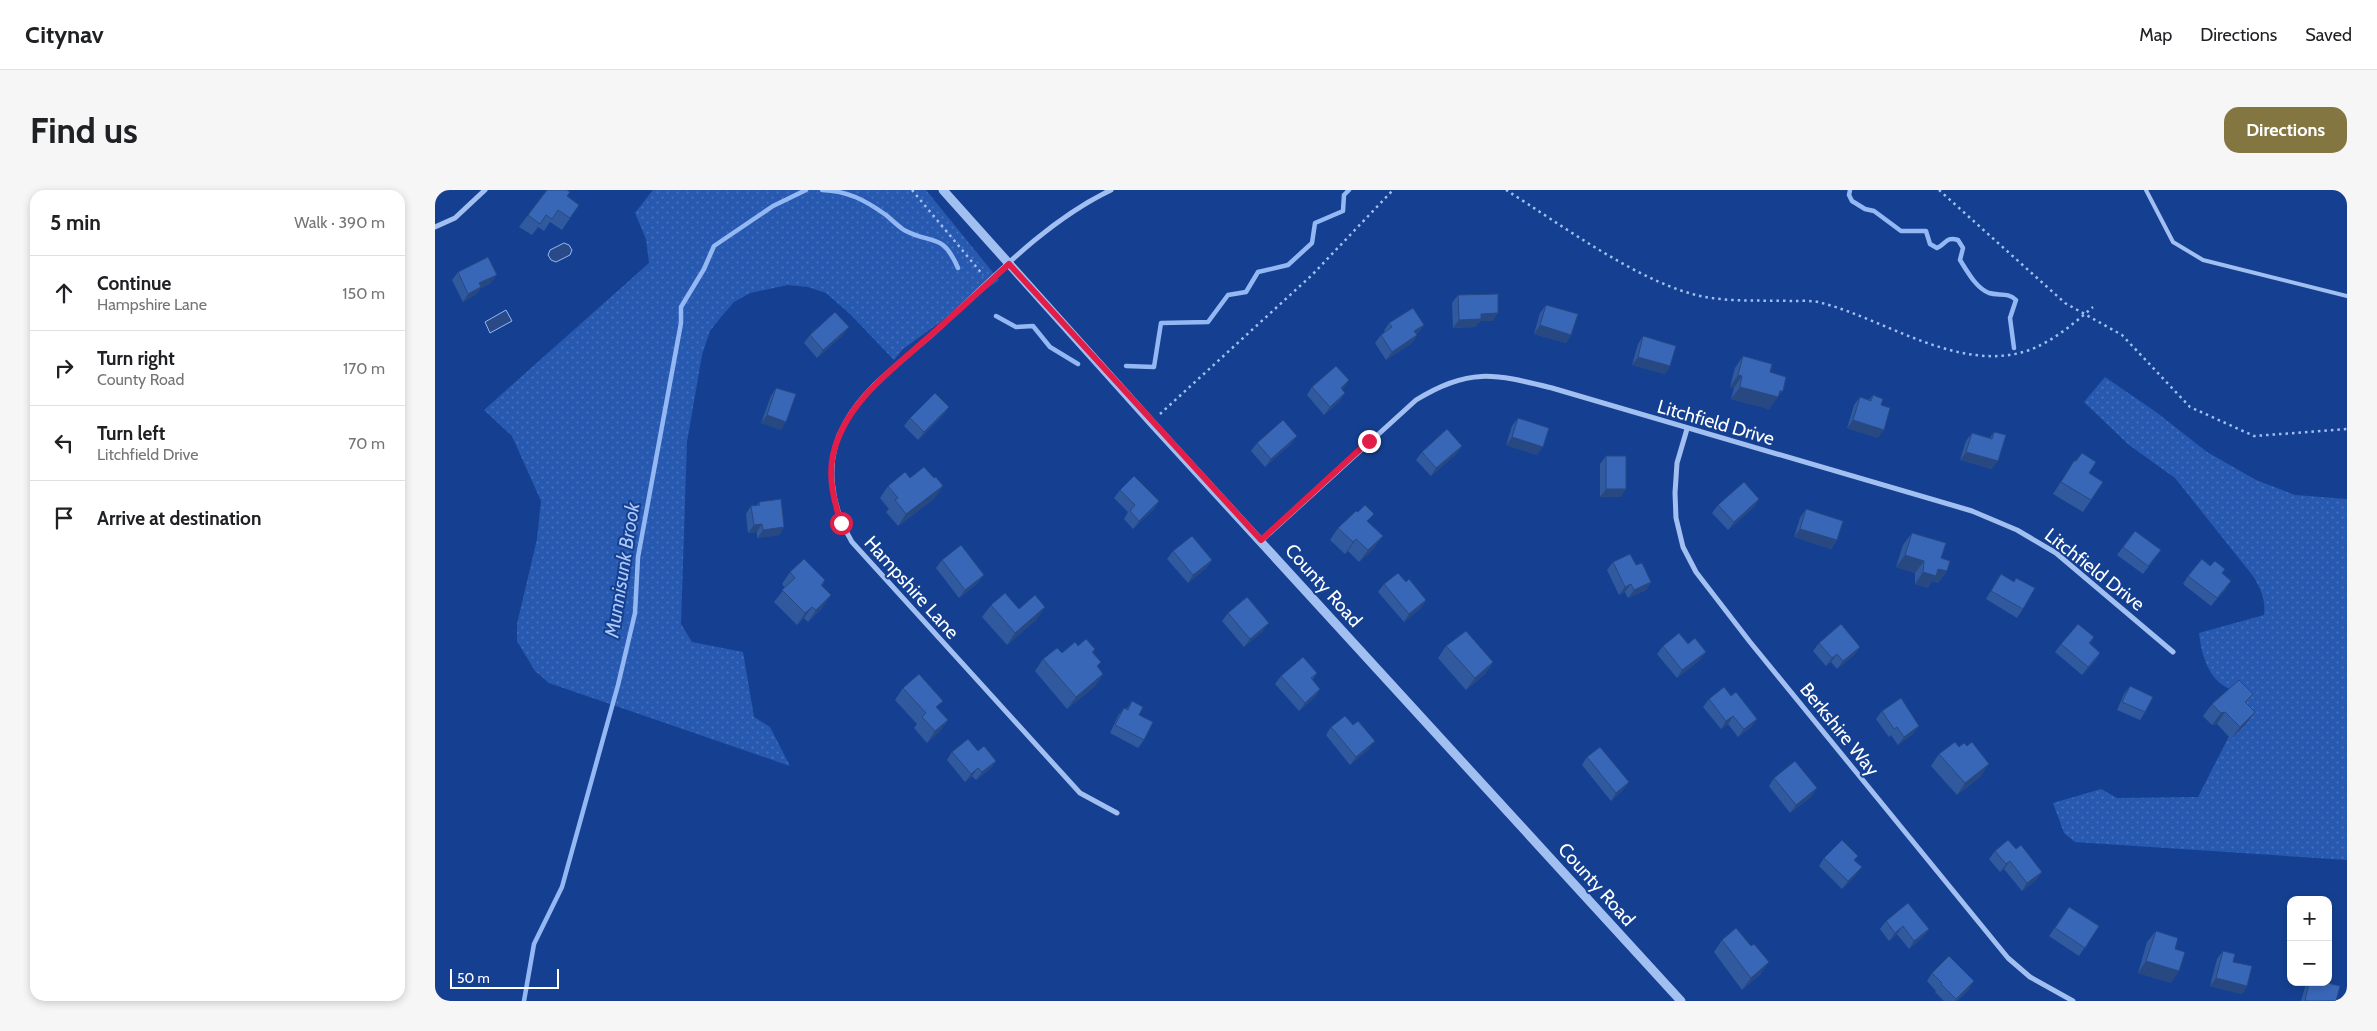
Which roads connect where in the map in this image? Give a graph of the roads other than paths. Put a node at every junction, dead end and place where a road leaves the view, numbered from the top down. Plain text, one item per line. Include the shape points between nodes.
1 (485, 190) edge
2 (943, 190) edge
3 (1111, 190) edge
4 (2147, 190) edge
5 (435, 227) edge
6 (1009, 264) junction
7 (2347, 296) edge
8 (1687, 429) junction
9 (1261, 540) junction
10 (2173, 652) dead end
11 (1117, 813) dead end
12 (1681, 1001) edge
13 (2073, 1001) edge

1 - 5 street via 455,218
2 - 6 street, County Road
3 - 6 street, Hampshire Lane via 1061,221
4 - 7 lane via 2173,242 2203,260
6 - 9 street, County Road
6 - 11 street, Hampshire Lane via 866,394 844,424 833,455 831,480 835,504 852,542 1017,726 1080,793
8 - 9 street, Litchfield Drive via 1552,388 1509,378 1469,376 1438,386 1416,400
8 - 10 street, Litchfield Drive via 1972,512 2017,530 2056,553
8 - 13 street, Berkshire Way via 1677,462 1676,518 1683,547 1696,572 2008,958 2030,977
9 - 12 street, County Road

